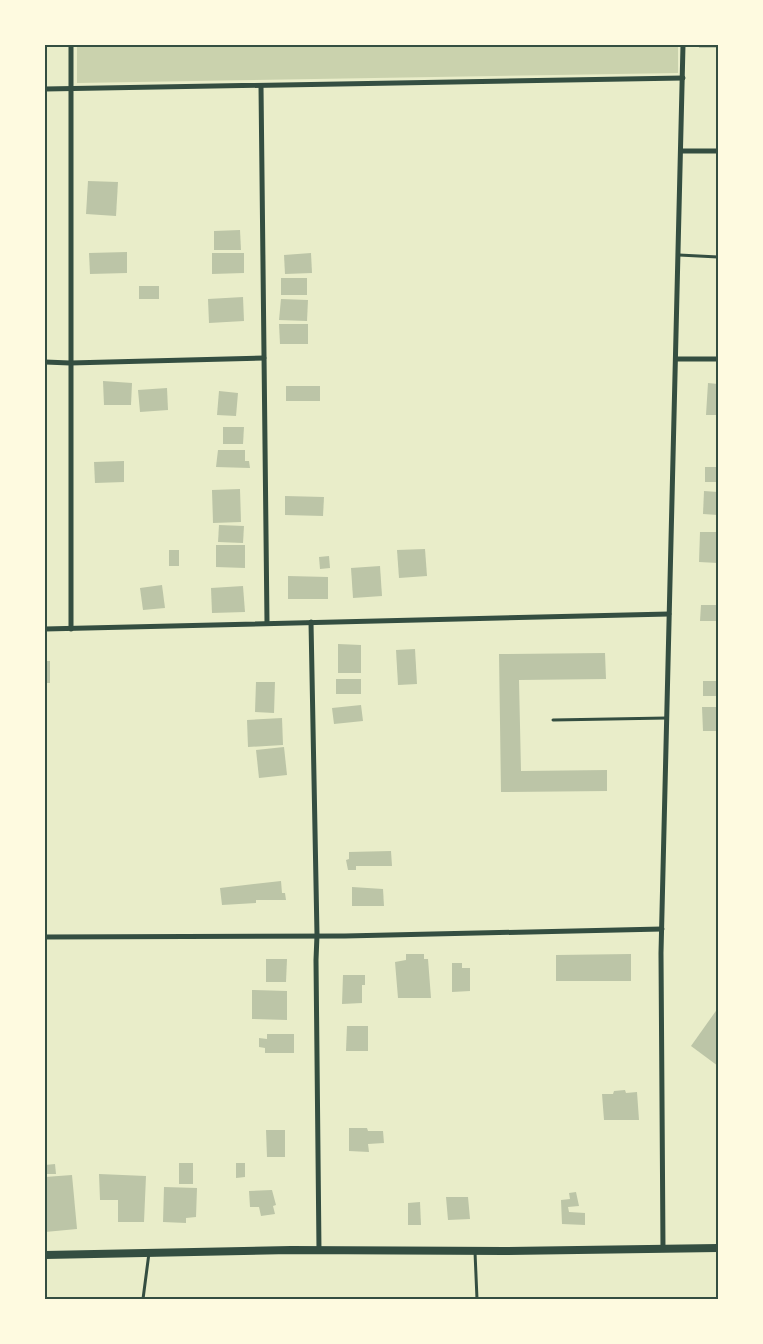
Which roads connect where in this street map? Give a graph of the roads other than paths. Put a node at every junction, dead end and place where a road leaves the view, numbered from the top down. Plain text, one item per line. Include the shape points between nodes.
1 (71, 45) edge
2 (683, 45) edge
3 (683, 78) junction
4 (261, 86) junction
5 (72, 88) junction
6 (45, 89) edge
7 (682, 151) junction
8 (718, 151) edge
9 (679, 255) junction
10 (718, 257) edge
11 (264, 358) junction
12 (676, 359) junction
13 (718, 359) edge
14 (45, 362) edge
15 (70, 363) junction
16 (669, 614) junction
17 (312, 622) junction
18 (267, 623) junction
19 (45, 629) edge
20 (71, 629) junction
21 (667, 718) junction
22 (553, 720) dead end
23 (662, 929) junction
24 (318, 935) junction
25 (45, 936) edge
26 (663, 1248) junction
27 (718, 1248) edge
28 (319, 1250) junction
29 (475, 1251) junction
30 (149, 1253) junction
31 (45, 1255) edge
32 (143, 1299) edge
33 (476, 1299) edge

1 - 5 street
2 - 3 street
3 - 4 street
3 - 7 street
4 - 5 street
4 - 11 street
5 - 6 street
5 - 15 street
7 - 8 street
7 - 9 street
9 - 10 lane
9 - 12 street
11 - 15 street
11 - 18 street
12 - 13 street
12 - 16 street
14 - 15 street
15 - 20 street
16 - 17 street
16 - 21 street
17 - 18 street
17 - 24 street
18 - 20 street
19 - 20 street
21 - 22 lane
21 - 23 street
23 - 24 street
23 - 26 street
24 - 25 street
24 - 28 street
26 - 27 street
26 - 29 street
28 - 29 street
28 - 30 street
29 - 33 lane
30 - 31 street
30 - 32 lane

